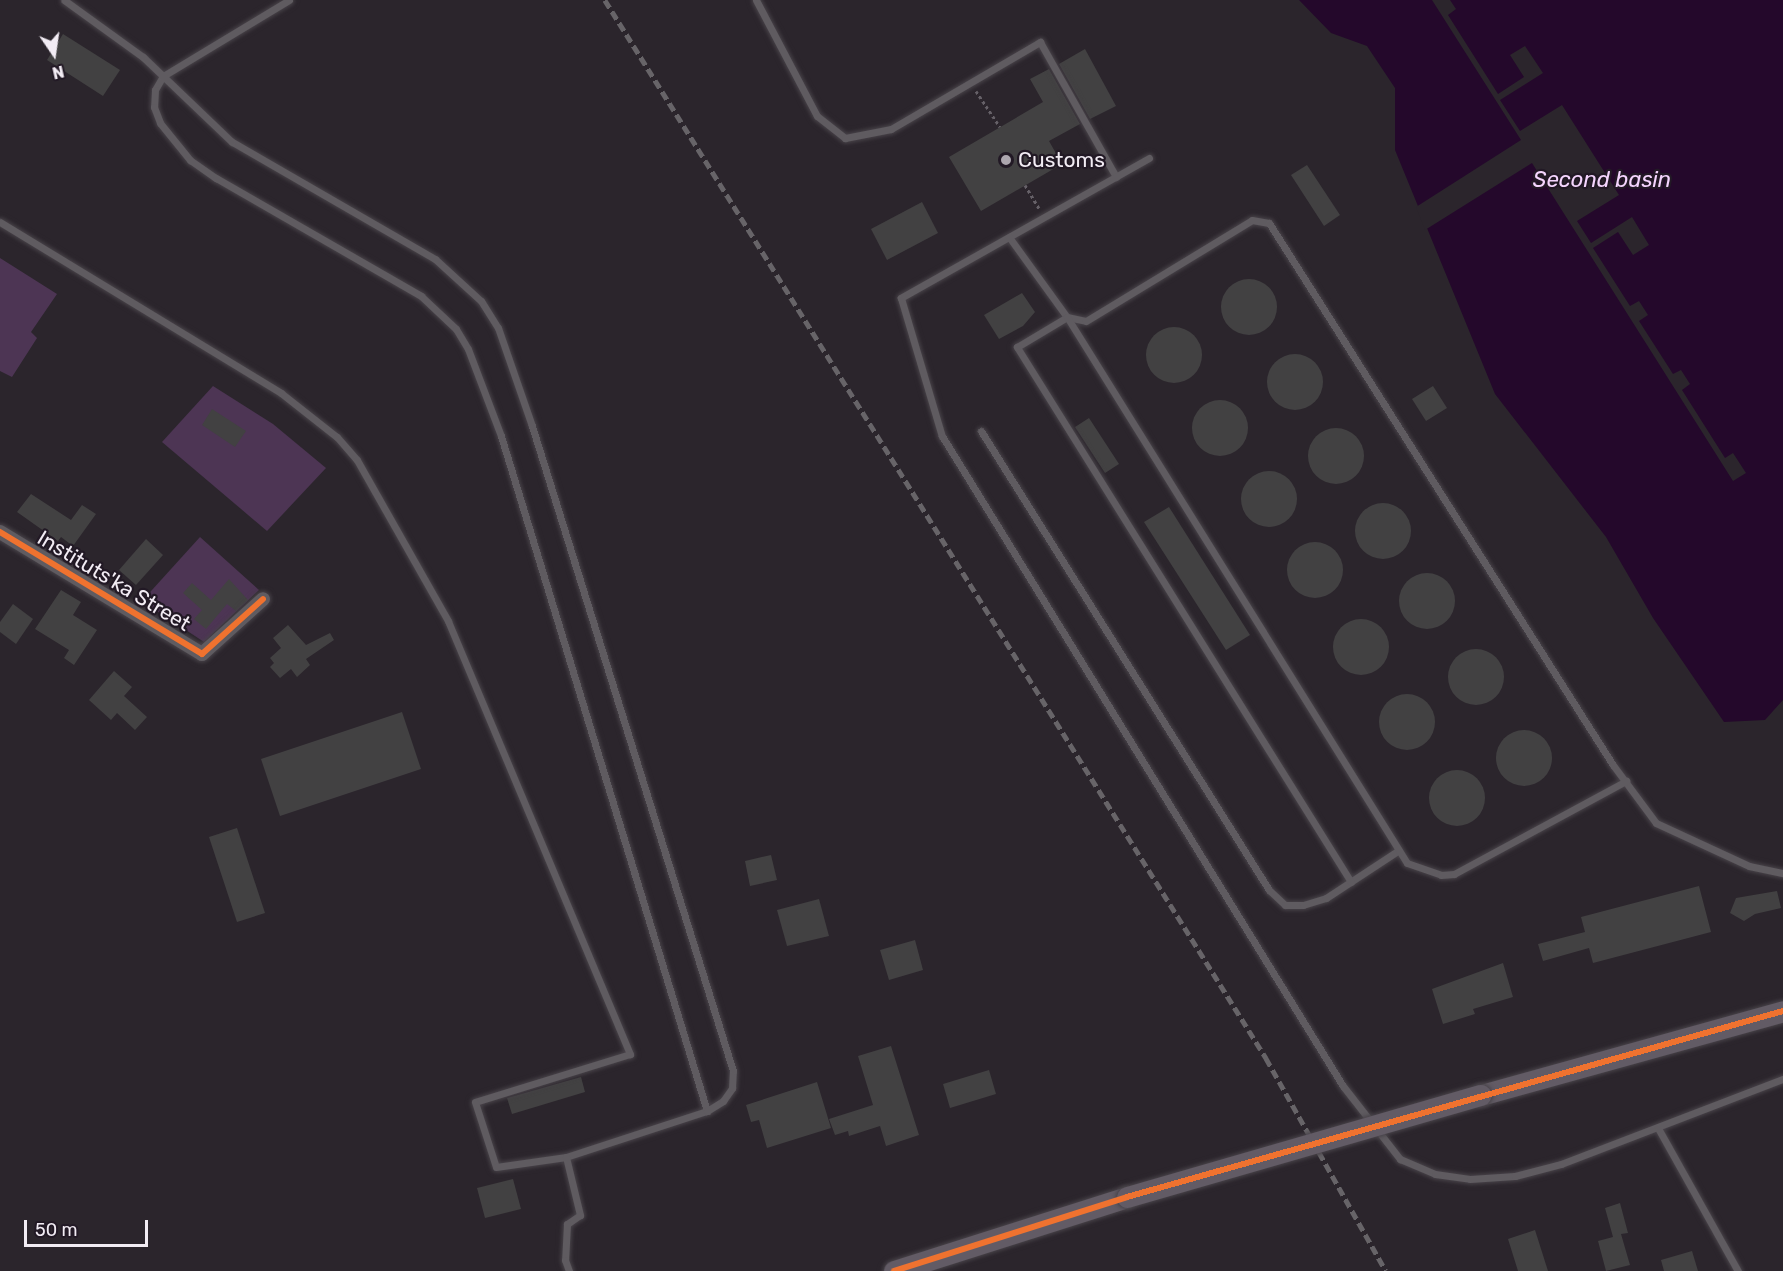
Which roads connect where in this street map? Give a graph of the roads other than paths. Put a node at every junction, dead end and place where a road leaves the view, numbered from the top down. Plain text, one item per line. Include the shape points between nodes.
1 (64, 0) edge
2 (289, 0) edge
3 (756, 0) edge
4 (163, 76) junction
5 (1149, 158) dead end
6 (1116, 177) junction
7 (0, 222) edge
8 (1009, 237) junction
9 (1067, 317) junction
10 (981, 431) dead end
11 (0, 532) edge
12 (263, 599) dead end
13 (1626, 781) junction
14 (1399, 850) junction
15 (1783, 873) edge
16 (1350, 882) junction
17 (1783, 1011) edge
18 (1783, 1079) edge
19 (707, 1111) junction
20 (1658, 1128) junction
21 (566, 1157) junction
22 (569, 1271) edge
23 (894, 1271) edge
24 (1738, 1271) edge

1 - 4 lane
2 - 4 lane
3 - 6 lane via 817,116 845,138 891,129 1040,42
4 - 19 lane via 155,90 154,107 170,140 190,160 421,296 456,328 468,349 501,435
4 - 19 lane via 232,142 435,259 481,301 498,328 733,1071 732,1088 723,1101
5 - 6 lane
6 - 8 lane
7 - 21 lane via 281,393 337,437 363,470 453,631 630,1054 475,1102 496,1167
8 - 9 lane
8 - 20 lane via 901,298 942,436 1342,1086 1400,1159 1435,1174 1470,1179 1515,1176 1549,1167
9 - 13 lane via 1086,321 1252,220 1269,223
9 - 14 lane
9 - 16 lane via 1017,347
10 - 16 lane via 1269,890 1285,905 1303,905 1326,898
11 - 12 street, Instituts'ka Street via 202,654
13 - 14 lane via 1454,874 1441,875 1407,863
13 - 15 lane via 1656,823 1749,866
14 - 16 lane
17 - 23 main road, bridge via 1127,1197
18 - 20 lane
19 - 21 lane
20 - 24 lane
21 - 22 lane via 580,1215 567,1224 565,1260

